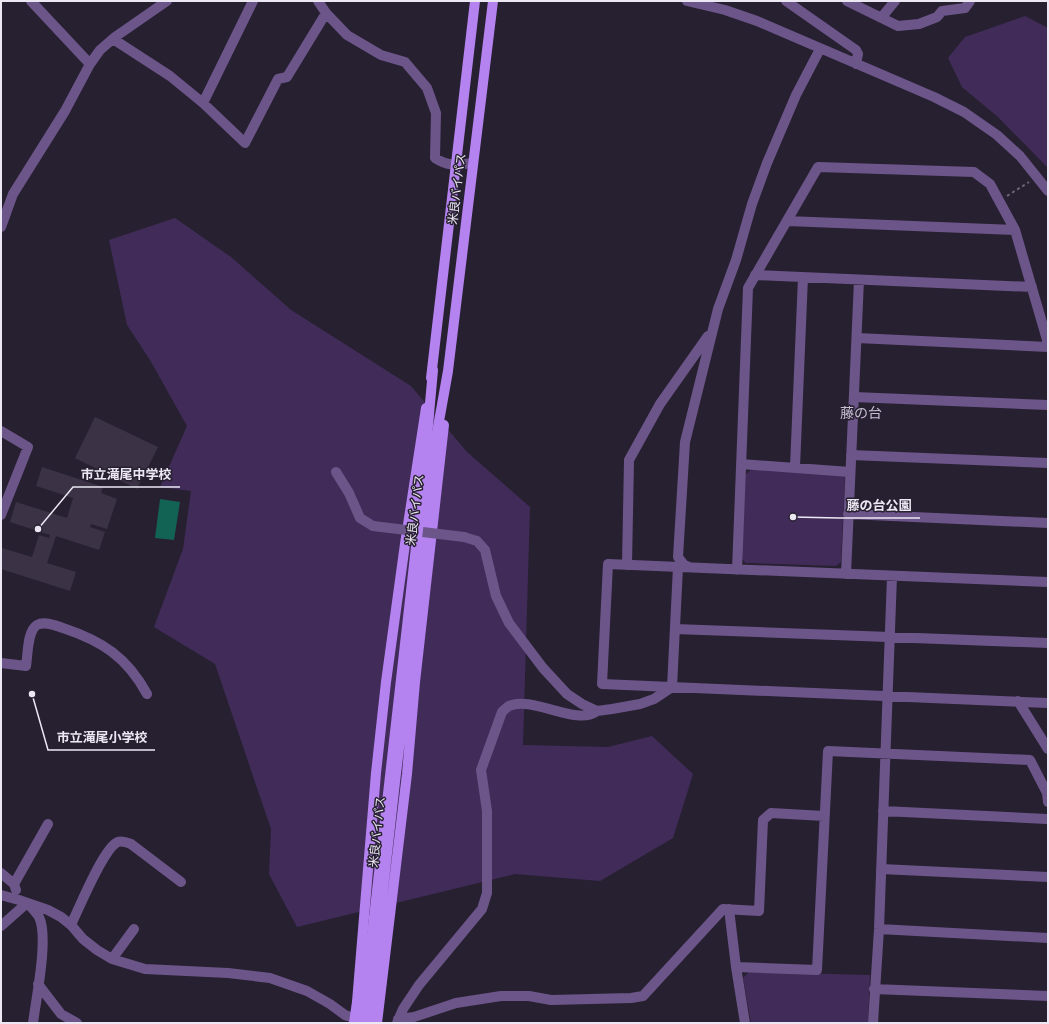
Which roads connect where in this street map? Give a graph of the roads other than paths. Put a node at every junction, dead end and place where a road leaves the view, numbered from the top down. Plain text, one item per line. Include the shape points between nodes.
1 (31, 1) edge
2 (167, 1) edge
3 (253, 1) edge
4 (318, 1) edge
5 (475, 1) edge
6 (493, 1) edge
7 (687, 1) edge
8 (786, 1) edge
9 (847, 1) edge
10 (895, 1) edge
11 (970, 1) edge
12 (326, 13) junction
13 (881, 18) junction
14 (113, 39) junction
15 (820, 49) junction
16 (90, 64) junction
17 (856, 64) junction
18 (203, 103) junction
19 (473, 163) junction
20 (456, 165) junction
21 (1048, 190) edge
22 (2, 221) edge
23 (787, 221) junction
24 (1015, 230) junction
25 (755, 275) junction
26 (803, 277) junction
27 (859, 280) junction
28 (1032, 287) junction
29 (712, 331) junction
30 (857, 338) junction
31 (1048, 343) edge
32 (1048, 347) edge
33 (433, 370) junction
34 (448, 371) junction
35 (854, 397) junction
36 (1048, 405) edge
37 (1, 431) edge
38 (851, 455) junction
39 (1048, 463) edge
40 (741, 464) junction
41 (795, 467) junction
42 (336, 472) dead end
43 (850, 472) junction
44 (848, 514) junction
45 (1, 515) edge
46 (1048, 523) edge
47 (627, 565) junction
48 (678, 567) junction
49 (695, 568) junction
50 (737, 570) junction
51 (846, 574) junction
52 (892, 576) junction
53 (1048, 582) edge
54 (675, 629) junction
55 (890, 637) junction
56 (1048, 643) edge
57 (1, 663) edge
58 (672, 687) junction
59 (148, 694) dead end
60 (888, 696) junction
61 (1018, 701) junction
62 (1048, 703) edge
63 (597, 711) junction
64 (1045, 739) edge
65 (1048, 749) edge
66 (885, 754) junction
67 (1048, 802) edge
68 (883, 811) junction
69 (824, 816) junction
70 (1048, 817) edge
71 (48, 824) dead end
72 (881, 869) junction
73 (1, 873) edge
74 (1048, 877) edge
75 (181, 882) dead end
76 (14, 884) junction
77 (1, 895) edge
78 (23, 901) junction
79 (729, 909) junction
80 (71, 925) junction
81 (1, 926) edge
82 (134, 929) dead end
83 (879, 929) junction
84 (1048, 938) edge
85 (112, 959) junction
86 (736, 967) junction
87 (38, 984) junction
88 (874, 989) junction
89 (1048, 996) edge
90 (378, 1018) edge
91 (344, 1019) edge
92 (398, 1021) edge
93 (33, 1023) edge
94 (77, 1023) edge
95 (354, 1023) edge
96 (362, 1023) edge
97 (368, 1023) edge
98 (745, 1023) edge
99 (873, 1023) edge

1 - 16 street
2 - 14 street
3 - 18 street
4 - 12 street
5 - 20 main road, 米良バイパス
6 - 19 main road, 米良バイパス
7 - 15 street via 744,16
8 - 17 street via 856,50
9 - 13 street
10 - 13 street
11 - 13 street via 965,8 942,11 937,17 919,24 898,26
12 - 18 street via 287,77 278,79 245,143
12 - 20 street via 347,35 381,54 405,62 414,72 427,88 436,113 435,158 444,164
14 - 16 street via 100,50
14 - 18 street via 170,76
15 - 17 street
15 - 29 street via 796,95 754,197
16 - 22 street via 65,111 13,194
17 - 21 street via 977,120 997,134 1020,156
19 - 20 street
19 - 34 main road, 米良バイパス
20 - 33 main road, 米良バイパス
23 - 24 street
23 - 24 street via 818,167 974,172 990,184
23 - 25 street
24 - 28 street
25 - 26 street
25 - 40 street via 748,288
26 - 27 street
26 - 41 street
27 - 28 street
27 - 30 street
28 - 31 street
29 - 47 street via 660,404 629,460
29 - 49 street via 684,442 678,557 684,566
30 - 32 street
30 - 35 street
33 - 95 main road, bridge via 423,422 386,682
33 - 96 main road, 米良バイパス, bridge via 420,511
34 - 90 main road via 443,446
34 - 97 main road, 米良バイパス via 436,438
35 - 36 street
35 - 38 street
37 - 45 street via 28,447
38 - 39 street
38 - 43 street
40 - 41 street
40 - 50 street
41 - 43 street
42 - 63 street, bridge via 360,518 373,526 464,537 477,541 485,550 496,596 509,624 543,668 568,694
43 - 44 street
44 - 46 street
44 - 51 street
47 - 48 street
47 - 58 street via 608,564 602,684
48 - 49 street
48 - 54 street
49 - 50 street
50 - 51 street
51 - 52 street
52 - 53 street
52 - 55 street
54 - 55 street
54 - 58 street
55 - 56 street
55 - 60 street
57 - 59 street via 26,666 31,632 36,626 45,623 81,634 99,643 130,667
58 - 60 street
58 - 63 street via 654,699 640,704
60 - 61 street
60 - 66 street
61 - 62 street
61 - 64 street
63 - 92 street via 592,715 575,715 524,704 510,706 502,712 481,770 487,811 487,893 482,909 419,985
64 - 65 street
66 - 67 street via 1030,760 1047,793
66 - 68 street
66 - 69 street via 828,752
68 - 70 street
68 - 72 street
69 - 79 street via 770,813 763,820 759,910
69 - 86 street via 817,970
71 - 76 street
72 - 74 street
72 - 83 street
73 - 76 street
75 - 80 street via 131,844 115,843 102,860
76 - 78 street
77 - 78 street
78 - 80 street via 48,910
78 - 81 street
78 - 87 street via 39,918 42,932 43,950
79 - 86 street
79 - 92 street via 723,908 643,996 551,1000 529,996 501,996 456,1003
80 - 85 street via 83,939
82 - 85 street
83 - 84 street
83 - 88 street
85 - 91 street via 146,969 228,972 270,978 307,991 330,1004
86 - 98 street
87 - 93 street
87 - 94 street via 61,1014
88 - 89 street
88 - 99 street
91 - 97 street

